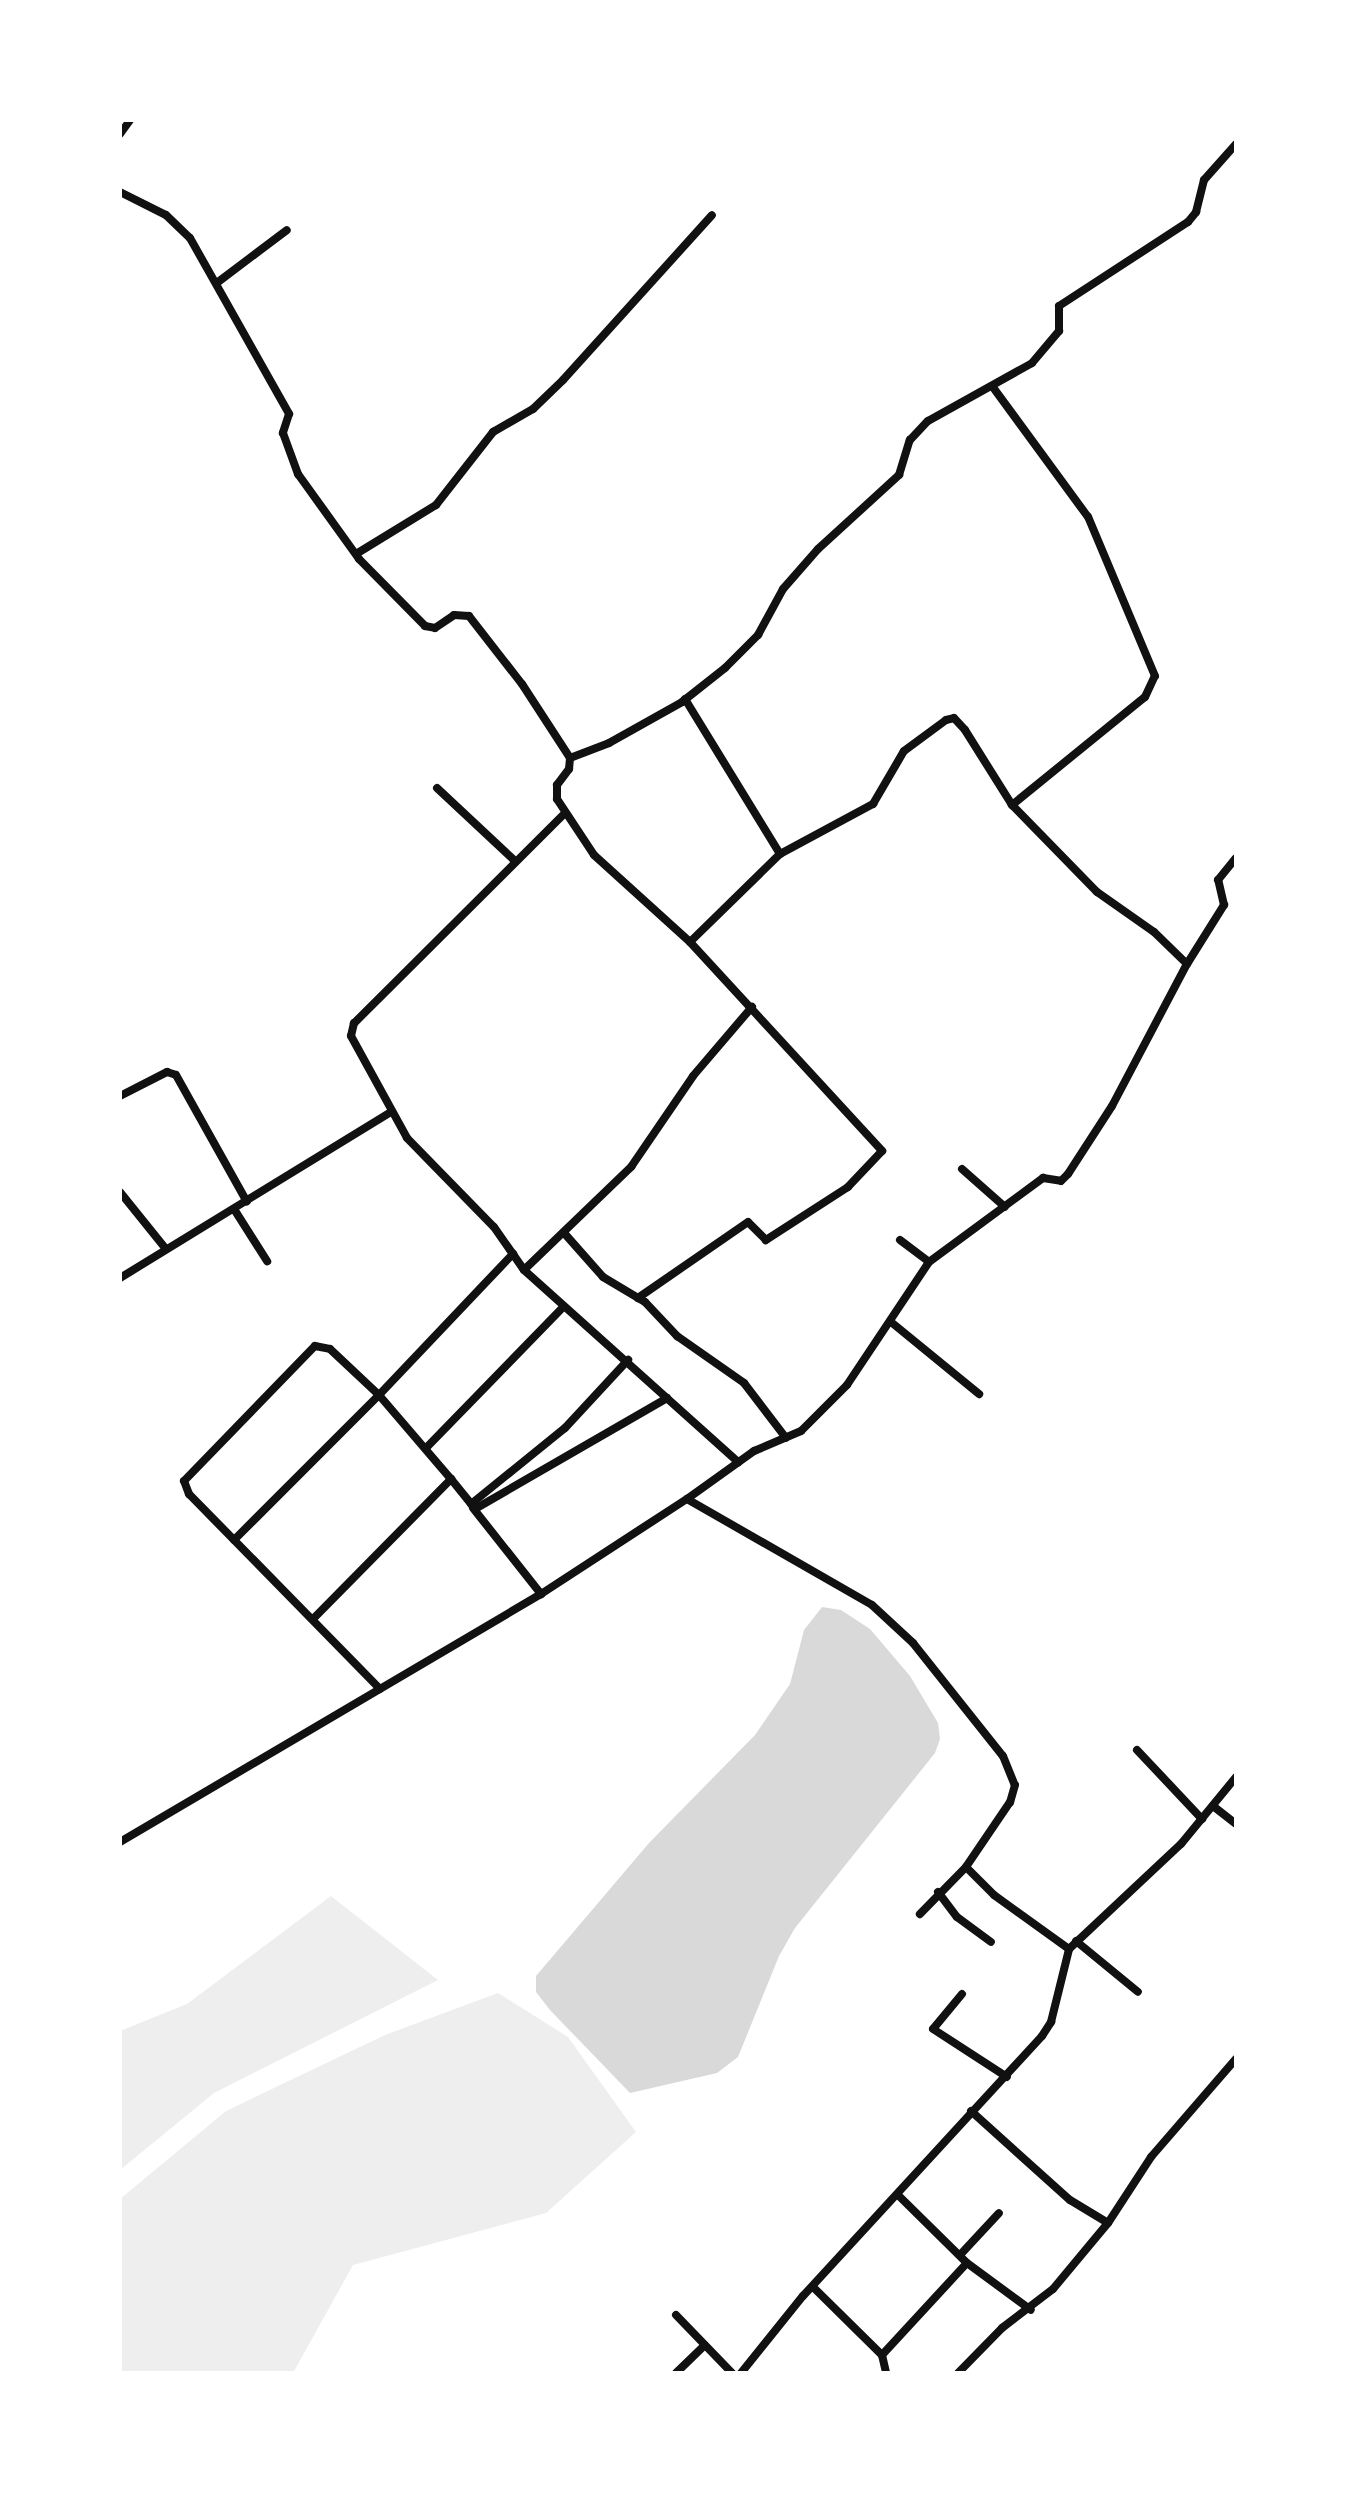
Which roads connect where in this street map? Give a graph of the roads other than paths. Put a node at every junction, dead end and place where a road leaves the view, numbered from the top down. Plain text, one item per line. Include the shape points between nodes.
1 (130, 120) edge
2 (120, 134) edge
3 (1236, 144) edge
4 (120, 192) edge
5 (712, 215) dead end
6 (288, 230) dead end
7 (218, 282) junction
8 (993, 387) junction
9 (356, 554) junction
10 (685, 699) junction
11 (570, 758) junction
12 (437, 788) dead end
13 (1012, 805) junction
14 (565, 812) junction
15 (780, 854) junction
16 (1236, 858) edge
17 (514, 860) junction
18 (690, 942) junction
19 (1186, 964) junction
20 (752, 1007) junction
21 (120, 1096) edge
22 (391, 1112) junction
23 (962, 1169) dead end
24 (120, 1192) edge
25 (247, 1202) junction
26 (1005, 1207) junction
27 (234, 1209) junction
28 (565, 1234) junction
29 (900, 1240) dead end
30 (164, 1248) junction
31 (513, 1254) junction
32 (267, 1260) dead end
33 (929, 1262) junction
34 (524, 1270) junction
35 (120, 1278) edge
36 (638, 1298) junction
37 (563, 1307) junction
38 (891, 1322) junction
39 (628, 1360) junction
40 (979, 1394) dead end
41 (379, 1395) junction
42 (667, 1398) junction
43 (786, 1438) junction
44 (427, 1447) junction
45 (738, 1462) junction
46 (451, 1479) junction
47 (686, 1500) junction
48 (473, 1507) junction
49 (234, 1540) junction
50 (541, 1594) junction
51 (313, 1619) junction
52 (380, 1689) junction
53 (1137, 1750) dead end
54 (1236, 1777) edge
55 (1213, 1806) junction
56 (1202, 1819) junction
57 (1236, 1824) edge
58 (120, 1842) edge
59 (966, 1868) junction
60 (938, 1892) junction
61 (920, 1914) dead end
62 (1076, 1941) junction
63 (992, 1942) dead end
64 (1069, 1949) junction
65 (1138, 1992) dead end
66 (962, 1994) dead end
67 (1236, 2059) edge
68 (1006, 2077) junction
69 (971, 2111) junction
70 (898, 2194) junction
71 (999, 2213) dead end
72 (1108, 2223) junction
73 (960, 2255) junction
74 (967, 2262) junction
75 (813, 2287) junction
76 (1031, 2310) junction
77 (676, 2315) dead end
78 (705, 2345) junction
79 (882, 2355) junction
80 (676, 2373) edge
81 (732, 2373) edge
82 (741, 2373) edge
83 (886, 2373) edge
84 (958, 2373) edge

1 - 2 street
3 - 8 street via 1204,180 1188,222 1059,306 1060,331 1032,363
4 - 7 street via 182,229
5 - 9 street via 533,410 493,432 436,505
6 - 7 street
7 - 9 street via 289,414 283,433 298,474
8 - 10 street via 928,421 910,440 899,474 854,511 783,589 769,621 744,651
8 - 13 street via 1088,517 1155,676 1145,698
9 - 11 street via 424,626 435,628 454,615 474,620
10 - 11 street
10 - 15 street
11 - 14 street via 556,792
12 - 17 street
13 - 15 street via 954,718 904,751 872,804
13 - 19 street via 1097,892
14 - 17 street
14 - 18 street via 612,875
15 - 18 street
16 - 19 street via 1218,880 1224,904
17 - 22 street via 354,1023 353,1040
18 - 20 street
19 - 26 street via 1112,1106 1068,1174 1062,1181 1043,1178
20 - 28 street via 714,1048 631,1167
20 - 36 street via 882,1151 848,1186 766,1240 748,1222
21 - 25 street via 166,1072 176,1075
22 - 25 street
22 - 31 street
23 - 26 street
24 - 30 street
25 - 27 street
26 - 33 street
27 - 30 street
27 - 32 street
28 - 34 street
28 - 36 street via 603,1278
29 - 33 street
30 - 35 street
31 - 34 street
31 - 41 street
33 - 38 street
34 - 37 street
36 - 43 street via 677,1336 744,1383
37 - 39 street
37 - 44 street
38 - 40 street
38 - 43 street via 824,1414
39 - 42 street
39 - 48 street via 565,1428
41 - 44 street
41 - 49 street
41 - 49 street via 330,1348 322,1344 308,1351 187,1474 189,1494
42 - 45 street
42 - 48 street
43 - 45 street
44 - 46 street
45 - 47 street
46 - 48 street
46 - 51 street
47 - 50 street
47 - 59 street via 872,1606 913,1643 1003,1756 1015,1785 1010,1802
48 - 50 street
49 - 51 street
50 - 52 street
51 - 52 street
52 - 58 street
53 - 56 street
54 - 55 street
55 - 56 street
55 - 57 street
56 - 62 street
59 - 60 street
59 - 64 street
60 - 61 street
60 - 63 street via 957,1917
62 - 64 street
62 - 65 street
64 - 68 street via 1050,2022
66 - 68 street via 933,2029
67 - 72 street via 1151,2157
68 - 69 street
69 - 70 street
69 - 72 street via 1070,2200
70 - 73 street
70 - 75 street
71 - 73 street
72 - 76 street
73 - 74 street
74 - 76 street
74 - 79 street
75 - 79 street
75 - 82 street
76 - 84 street via 1002,2328
77 - 78 street
78 - 80 street
78 - 81 street
79 - 83 street

